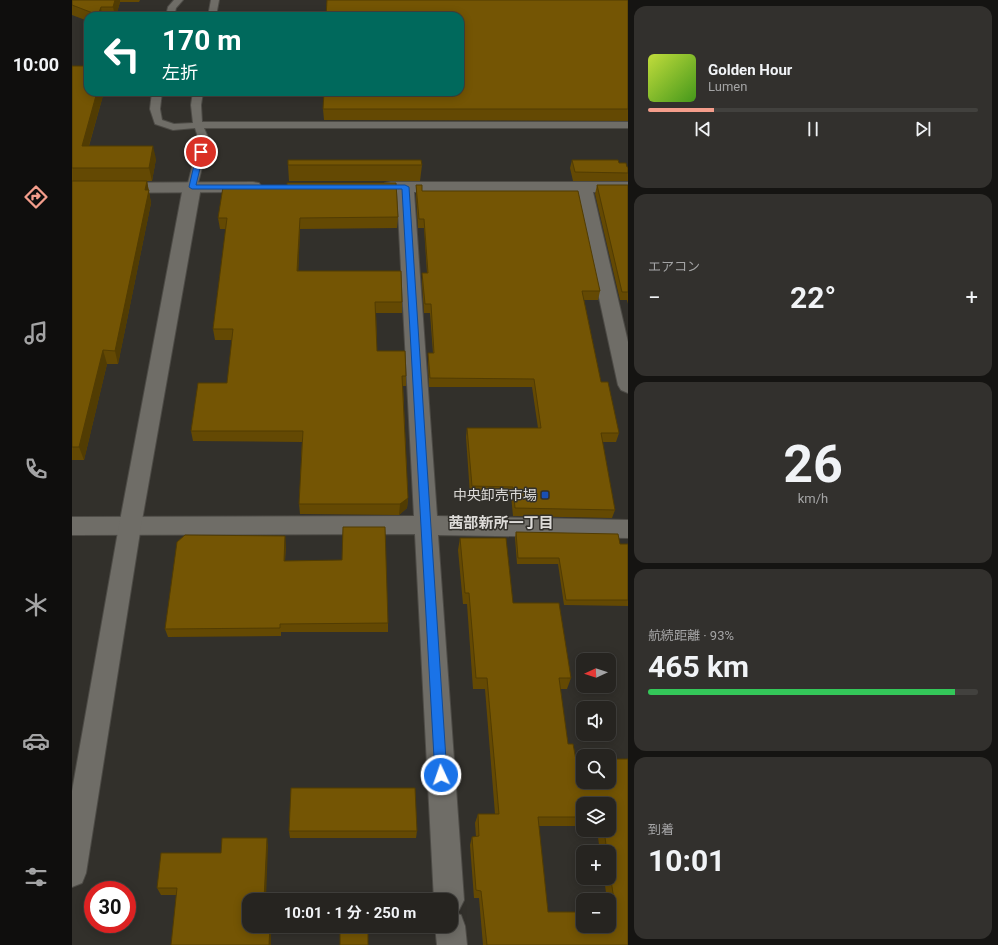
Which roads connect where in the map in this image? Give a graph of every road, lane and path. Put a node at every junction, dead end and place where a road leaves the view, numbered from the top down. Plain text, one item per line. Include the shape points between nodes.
1 (179, 0) edge
2 (215, 0) edge
3 (171, 12) edge
4 (213, 12) edge
5 (156, 96) edge
6 (197, 96) edge
7 (198, 124) junction
8 (628, 125) edge
9 (192, 187) junction
10 (271, 187) edge
11 (374, 187) edge
12 (405, 187) junction
13 (583, 187) junction
14 (628, 187) edge
15 (72, 188) edge
16 (628, 385) edge
17 (426, 524) junction
18 (72, 526) edge
19 (130, 526) junction
20 (628, 529) edge
21 (72, 873) edge
22 (449, 893) edge
23 (451, 933) edge
24 (452, 945) edge

1 - 3 lane
2 - 4 lane
5 - 7 lane via 154,109 158,122 173,126
6 - 7 lane
7 - 8 lane
7 - 9 lane via 204,140
9 - 10 street
9 - 15 street
9 - 19 street
11 - 12 street
12 - 13 street
12 - 17 street
13 - 14 street
13 - 16 street
17 - 19 street
17 - 20 street
17 - 22 street
18 - 19 street
19 - 21 street
23 - 24 street

